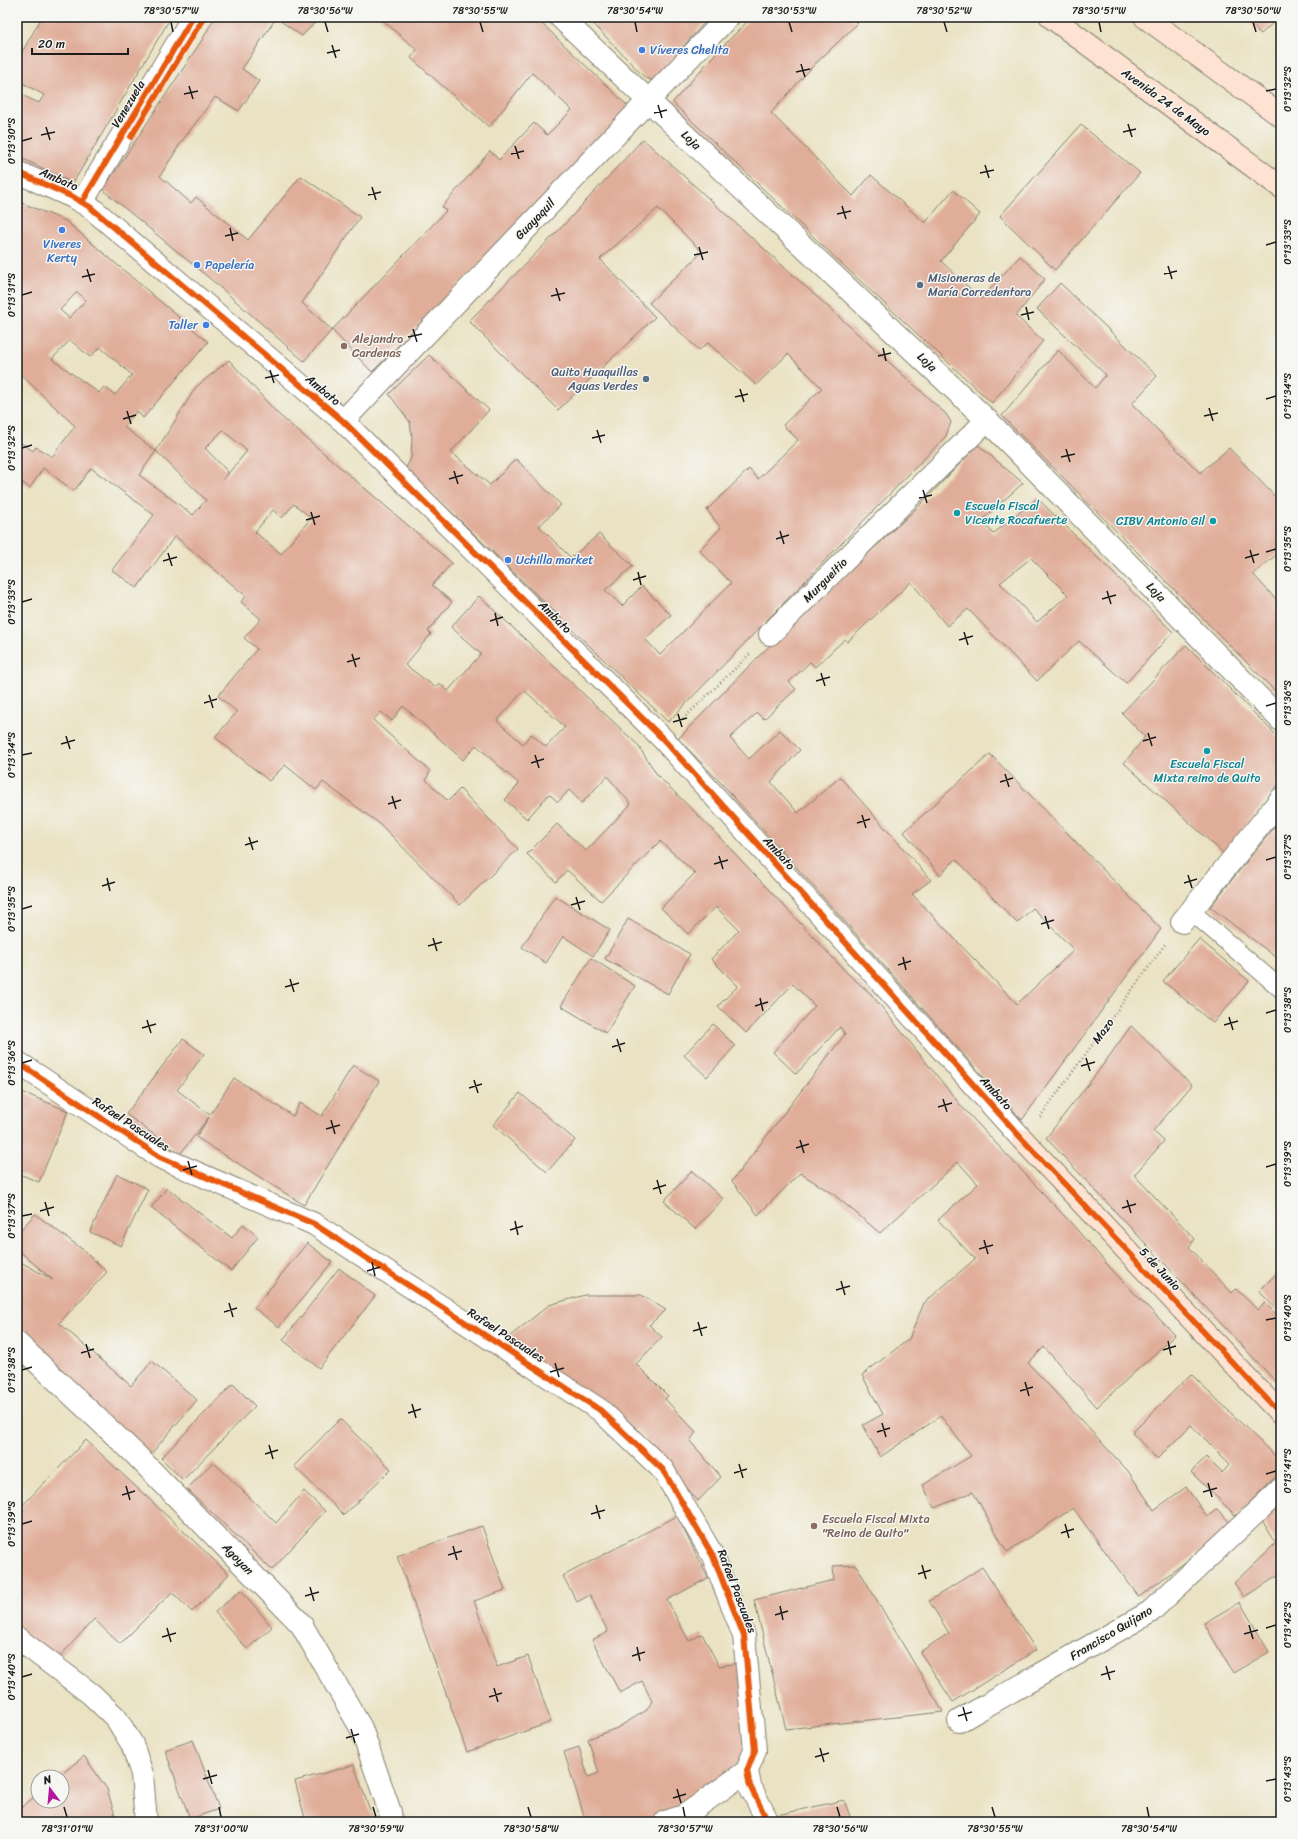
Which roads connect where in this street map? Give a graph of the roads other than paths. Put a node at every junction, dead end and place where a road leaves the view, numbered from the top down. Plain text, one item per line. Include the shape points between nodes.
1 (193, 17) edge
2 (560, 17) edge
3 (728, 17) edge
4 (1051, 17) edge
5 (1145, 17) edge
6 (649, 101) junction
7 (1281, 116) edge
8 (17, 172) edge
9 (1281, 187) edge
10 (82, 202) junction
11 (987, 420) junction
12 (343, 421) junction
13 (770, 634) road end
14 (1281, 720) edge
15 (1281, 799) edge
16 (1181, 923) joint
17 (1281, 989) edge
18 (17, 1062) edge
19 (1023, 1140) joint
20 (17, 1343) edge
21 (1281, 1414) edge
22 (1281, 1489) edge
23 (17, 1638) edge
24 (959, 1721) dead end
25 (747, 1771) junction
26 (146, 1822) edge
27 (391, 1822) edge
28 (665, 1822) edge
29 (768, 1822) edge

1 - 10 street, Venezuela
2 - 6 street, Loja
3 - 6 street, Guayaquil
4 - 9 main road, Avenida 24 de Mayo
5 - 7 main road
6 - 11 street, Loja
6 - 12 street, Guayaquil
8 - 10 street, Ambato
10 - 12 street, Ambato
11 - 13 street, Murgueitio
11 - 14 street, Loja
12 - 19 street, Ambato via 663,739
15 - 16 street
16 - 17 lane
18 - 25 street, Rafael Pascuales via 160,1157 314,1224 600,1410 663,1470 713,1556 744,1636 755,1750
19 - 21 main road, 5 de Junio
20 - 27 street, Agoyan via 134,1453 301,1624 361,1728 390,1812
22 - 24 street, Francisco Quijano via 1150,1612
23 - 26 street via 91,1694 116,1718 132,1744 142,1774
25 - 28 street via 684,1816
25 - 29 street via 750,1786

